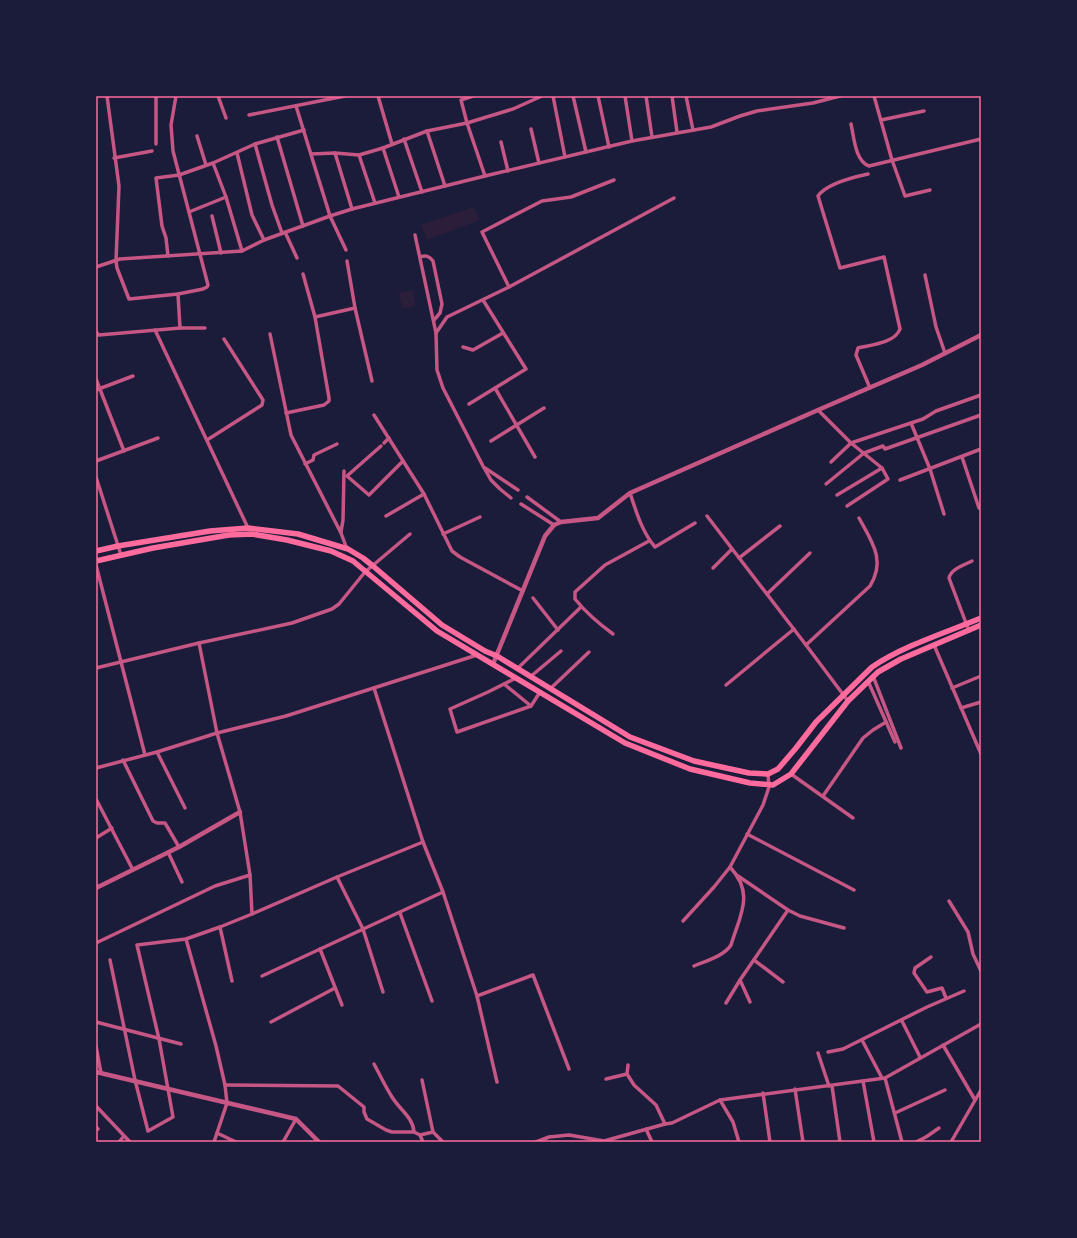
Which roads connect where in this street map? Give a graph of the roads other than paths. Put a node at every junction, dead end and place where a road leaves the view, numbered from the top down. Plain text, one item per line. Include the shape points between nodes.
1 (106, 96) edge
2 (156, 96) edge
3 (176, 96) edge
4 (218, 96) edge
5 (345, 96) edge
6 (378, 96) edge
7 (474, 96) edge
8 (542, 96) edge
9 (553, 96) edge
10 (574, 96) edge
11 (598, 96) edge
12 (625, 96) edge
13 (646, 96) edge
14 (672, 96) edge
15 (686, 96) edge
16 (840, 96) edge
17 (874, 96) edge
18 (296, 106) junction
19 (924, 111) dead end
20 (249, 115) dead end
21 (226, 118) dead end
22 (880, 120) junction
23 (467, 123) junction
24 (852, 124) dead end
25 (531, 129) dead end
26 (304, 130) junction
27 (693, 130) junction
28 (427, 131) junction
29 (677, 132) junction
30 (198, 136) dead end
31 (277, 137) junction
32 (652, 137) junction
33 (404, 139) junction
34 (981, 139) edge
35 (632, 141) junction
36 (501, 142) dead end
37 (156, 144) dead end
38 (255, 144) junction
39 (392, 144) junction
40 (609, 147) junction
41 (383, 148) junction
42 (152, 151) dead end
43 (236, 152) junction
44 (586, 152) junction
45 (335, 153) junction
46 (310, 154) junction
47 (359, 155) junction
48 (565, 157) junction
49 (114, 158) junction
50 (892, 160) junction
51 (213, 163) junction
52 (539, 163) junction
53 (206, 165) junction
54 (508, 170) junction
55 (868, 174) dead end
56 (179, 175) junction
57 (485, 176) junction
58 (614, 180) dead end
59 (445, 186) junction
60 (930, 190) dead end
61 (422, 192) junction
62 (226, 196) junction
63 (399, 197) junction
64 (674, 198) dead end
65 (375, 203) junction
66 (352, 209) junction
67 (189, 212) junction
68 (212, 216) dead end
69 (330, 216) junction
70 (303, 226) junction
71 (283, 233) junction
72 (415, 235) dead end
73 (264, 240) junction
74 (346, 250) dead end
75 (242, 251) junction
76 (221, 253) junction
77 (200, 254) junction
78 (168, 256) junction
79 (420, 257) junction
80 (297, 258) dead end
81 (116, 261) junction
82 (347, 261) dead end
83 (96, 267) edge
84 (303, 274) dead end
85 (925, 275) dead end
86 (509, 287) junction
87 (178, 294) junction
88 (483, 300) junction
89 (355, 308) junction
90 (315, 317) junction
91 (434, 320) junction
92 (180, 328) junction
93 (205, 328) dead end
94 (155, 330) junction
95 (96, 332) edge
96 (436, 333) junction
97 (503, 333) junction
98 (270, 334) dead end
99 (981, 334) edge
100 (224, 339) dead end
101 (463, 347) dead end
102 (946, 353) junction
103 (133, 376) dead end
104 (96, 379) edge
105 (372, 381) dead end
106 (495, 388) junction
107 (870, 388) junction
108 (98, 390) edge
109 (981, 395) edge
110 (469, 404) dead end
111 (544, 408) dead end
112 (818, 410) junction
113 (286, 413) junction
114 (374, 415) dead end
115 (981, 415) edge
116 (911, 423) junction
117 (517, 425) junction
118 (917, 437) junction
119 (158, 438) dead end
120 (389, 438) junction
121 (207, 440) junction
122 (491, 441) dead end
123 (384, 443) dead end
124 (851, 443) junction
125 (337, 444) dead end
126 (381, 446) dead end
127 (981, 449) edge
128 (124, 451) junction
129 (864, 453) junction
130 (536, 457) dead end
131 (962, 457) junction
132 (403, 460) junction
133 (96, 461) edge
134 (831, 462) dead end
135 (305, 464) junction
136 (482, 466) junction
137 (882, 468) junction
138 (930, 469) junction
139 (344, 471) dead end
140 (96, 477) edge
141 (900, 480) dead end
142 (826, 484) dead end
143 (518, 490) dead end
144 (630, 493) junction
145 (424, 494) junction
146 (837, 495) dead end
147 (527, 497) dead end
148 (512, 498) dead end
149 (521, 504) dead end
150 (847, 506) dead end
151 (979, 508) dead end
152 (944, 514) dead end
153 (386, 516) dead end
154 (707, 516) dead end
155 (480, 517) dead end
156 (859, 518) dead end
157 (562, 522) junction
158 (695, 522) dead end
159 (554, 525) junction
160 (780, 526) dead end
161 (248, 528) junction
162 (341, 533) junction
163 (410, 534) dead end
164 (443, 534) junction
165 (649, 541) junction
166 (118, 546) junction
167 (348, 549) junction
168 (732, 549) junction
169 (96, 551) edge
170 (810, 553) dead end
171 (121, 555) junction
172 (739, 558) junction
173 (972, 561) dead end
174 (96, 563) edge
175 (373, 566) junction
176 (713, 568) dead end
177 (365, 572) junction
178 (523, 591) junction
179 (767, 594) junction
180 (532, 598) dead end
181 (581, 607) junction
182 (981, 618) edge
183 (966, 624) junction
184 (981, 625) edge
185 (794, 629) junction
186 (558, 630) junction
187 (969, 631) junction
188 (613, 634) dead end
189 (199, 643) junction
190 (806, 645) junction
191 (934, 645) junction
192 (561, 651) dead end
193 (589, 652) dead end
194 (477, 655) junction
195 (497, 656) junction
196 (121, 662) junction
197 (493, 664) junction
198 (96, 668) edge
199 (517, 669) junction
200 (873, 676) junction
201 (981, 676) edge
202 (530, 677) junction
203 (516, 678) junction
204 (868, 681) junction
205 (504, 684) junction
206 (726, 685) dead end
207 (374, 688) junction
208 (952, 688) junction
209 (550, 689) junction
210 (540, 692) junction
211 (843, 695) junction
212 (848, 701) junction
213 (981, 702) edge
214 (531, 706) junction
215 (961, 708) junction
216 (886, 722) junction
217 (218, 733) junction
218 (895, 742) dead end
219 (901, 748) dead end
220 (158, 752) junction
221 (981, 754) edge
222 (145, 755) junction
223 (123, 760) junction
224 (96, 768) edge
225 (768, 774) junction
226 (791, 774) junction
227 (768, 784) junction
228 (823, 796) junction
229 (96, 799) edge
230 (185, 808) dead end
231 (240, 812) junction
232 (853, 818) dead end
233 (112, 828) junction
234 (747, 834) junction
235 (96, 838) edge
236 (424, 842) junction
237 (179, 846) junction
238 (168, 852) junction
239 (730, 867) junction
240 (133, 870) junction
241 (250, 875) junction
242 (737, 875) junction
243 (337, 877) junction
244 (182, 882) dead end
245 (96, 888) edge
246 (854, 890) dead end
247 (443, 892) junction
248 (949, 902) dead end
249 (788, 910) junction
250 (400, 913) junction
251 (252, 914) junction
252 (683, 921) dead end
253 (220, 927) junction
254 (844, 928) dead end
255 (363, 930) junction
256 (186, 939) junction
257 (96, 943) edge
258 (320, 949) junction
259 (931, 957) dead end
260 (110, 960) dead end
261 (754, 960) junction
262 (694, 966) dead end
263 (981, 971) edge
264 (262, 976) dead end
265 (740, 980) junction
266 (232, 981) dead end
267 (783, 982) dead end
268 (335, 988) junction
269 (964, 991) dead end
270 (383, 992) dead end
271 (477, 996) junction
272 (946, 998) junction
273 (432, 1001) dead end
274 (726, 1002) dead end
275 (750, 1002) dead end
276 (342, 1004) dead end
277 (902, 1021) junction
278 (96, 1022) edge
279 (271, 1022) dead end
280 (981, 1024) edge
281 (125, 1030) junction
282 (159, 1039) junction
283 (862, 1040) junction
284 (181, 1044) dead end
285 (943, 1045) junction
286 (96, 1046) edge
287 (828, 1052) dead end
288 (818, 1053) dead end
289 (920, 1057) junction
290 (374, 1064) dead end
291 (628, 1065) dead end
292 (569, 1069) dead end
293 (99, 1072) edge
294 (627, 1074) junction
295 (883, 1078) junction
296 (606, 1079) dead end
297 (135, 1080) junction
298 (422, 1080) dead end
299 (863, 1081) junction
300 (497, 1082) dead end
301 (225, 1085) junction
302 (831, 1086) junction
303 (167, 1088) junction
304 (795, 1089) junction
305 (945, 1090) dead end
306 (981, 1090) edge
307 (763, 1093) junction
308 (720, 1100) junction
309 (975, 1100) junction
310 (227, 1103) junction
311 (96, 1106) edge
312 (895, 1113) junction
313 (296, 1119) junction
314 (665, 1124) junction
315 (939, 1128) dead end
316 (646, 1129) junction
317 (414, 1132) junction
318 (433, 1132) junction
319 (216, 1133) junction
320 (420, 1135) junction
321 (124, 1136) junction
322 (901, 1141) edge
323 (119, 1142) edge
324 (130, 1142) edge
325 (214, 1142) edge
326 (236, 1142) edge
327 (283, 1142) edge
328 (319, 1142) edge
329 (423, 1142) edge
330 (443, 1142) edge
331 (536, 1142) edge
332 (604, 1142) edge
333 (652, 1142) edge
334 (739, 1142) edge
335 (770, 1142) edge
336 (803, 1142) edge
337 (840, 1142) edge
338 (874, 1142) edge
339 (895, 1142) edge
340 (916, 1142) edge
341 (951, 1142) edge

1 - 49 street
2 - 37 street
3 - 56 street via 171,125 173,151
4 - 21 street
5 - 18 street
6 - 39 street
7 - 23 street via 461,100
8 - 23 street via 513,109
9 - 48 street
10 - 44 street
11 - 40 street
12 - 35 street
13 - 32 street
14 - 29 street
15 - 27 street
16 - 27 street via 813,103 757,110 711,127
17 - 22 street
18 - 20 street
18 - 26 street
19 - 22 street
22 - 50 street
23 - 28 street
23 - 57 street
24 - 50 street via 859,158 866,165
25 - 52 street
26 - 31 street
26 - 46 street
27 - 29 street
28 - 33 street
28 - 59 street
29 - 32 street
30 - 53 street
31 - 38 street
31 - 70 street
32 - 35 street
33 - 39 street
33 - 61 street
34 - 50 street
35 - 40 street
36 - 54 street
38 - 43 street
38 - 71 street via 272,205
39 - 41 street
40 - 44 street
41 - 47 street
41 - 63 street
42 - 49 street
43 - 51 street
43 - 73 street via 252,216
44 - 48 street
45 - 46 street
45 - 47 street
45 - 66 street
46 - 69 street
47 - 65 street
48 - 52 street
49 - 81 street via 119,186
50 - 60 street via 904,196
51 - 53 street
51 - 62 street
52 - 54 street
53 - 56 street
54 - 57 street
55 - 107 street via 847,179 818,196 840,268 884,257 900,330 893,339 858,348 856,351
56 - 67 street
56 - 78 street via 156,178
57 - 59 street
58 - 86 street via 571,197 542,201 482,232
59 - 61 street
61 - 63 street
62 - 67 street
62 - 75 street
63 - 65 street
64 - 86 street
65 - 66 street
66 - 69 street
67 - 77 street
68 - 76 street
69 - 70 street
69 - 74 street
70 - 71 street
71 - 73 street
71 - 80 street
72 - 79 street
73 - 75 street
75 - 76 street
76 - 77 street
77 - 78 street
77 - 87 street via 208,285 203,289
78 - 81 street
79 - 91 street
79 - 91 street via 429,257 433,261 442,304 440,313
81 - 83 street
81 - 87 street via 129,299
82 - 89 street
84 - 90 street
85 - 102 street via 936,327
86 - 88 street
87 - 92 street
88 - 96 street via 447,317
88 - 97 street
89 - 90 street
89 - 105 street
90 - 113 street via 329,401 324,405
91 - 96 street
92 - 93 street
92 - 94 street
94 - 95 street via 99,335
94 - 121 street
96 - 136 street via 437,370 443,388
97 - 101 street via 473,350
97 - 106 street via 526,369
98 - 113 street
99 - 102 street
100 - 121 street via 263,400 262,405
102 - 107 street
103 - 108 street
104 - 108 street
106 - 110 street
106 - 117 street
107 - 112 street
108 - 128 street
109 - 116 street
111 - 117 street
112 - 124 street
112 - 144 street
113 - 135 street via 291,435
114 - 120 street
115 - 118 street
116 - 118 street
116 - 124 street
117 - 122 street
117 - 130 street
118 - 129 street
118 - 138 street
119 - 128 street
120 - 123 street
120 - 132 street
121 - 161 street
124 - 129 street
124 - 134 street
125 - 135 street via 314,456 314,460
126 - 132 street via 347,476 369,495
127 - 131 street
128 - 133 street
129 - 137 street
129 - 142 street
131 - 138 street
131 - 151 street
132 - 145 street
135 - 162 street
136 - 143 street
136 - 148 street via 491,480
137 - 146 street
137 - 150 street via 888,479
138 - 141 street
138 - 152 street
139 - 162 street
140 - 166 street
144 - 157 street via 598,518
144 - 165 street
145 - 153 street
145 - 164 street
147 - 157 street
149 - 159 street
154 - 168 street
155 - 164 street
156 - 190 street via 876,555 875,577 870,586
157 - 159 street
158 - 165 street via 655,547
159 - 178 street via 545,536
160 - 172 street
161 - 166 main road via 210,531
161 - 167 main road via 298,534
162 - 167 street
163 - 175 street
164 - 178 street via 455,554
165 - 181 street via 605,565 575,592 575,599
166 - 169 main road
166 - 171 street
167 - 175 main road
168 - 172 street
168 - 176 street
170 - 179 street
171 - 174 main road
171 - 177 main road via 208,538 252,534 331,551 353,561
172 - 179 street
173 - 183 street via 949,575
174 - 196 street
175 - 177 street
175 - 195 main road via 442,625
177 - 189 street via 332,609 292,623
177 - 194 main road via 437,631
178 - 195 street
179 - 185 street
180 - 186 street
181 - 186 street
181 - 188 street via 594,621
182 - 183 main road
183 - 187 street
183 - 211 main road via 881,660
184 - 187 main road
185 - 190 street
185 - 206 street
186 - 199 street
187 - 191 main road
189 - 196 street
189 - 217 street
190 - 211 street
191 - 200 main road via 901,659
191 - 208 street
192 - 202 street
193 - 209 street
194 - 197 main road
194 - 207 street
195 - 197 street
195 - 199 main road
196 - 198 street
196 - 222 street
197 - 203 main road
199 - 202 main road
200 - 204 main road
200 - 219 street
201 - 208 street
202 - 209 main road
203 - 205 street
203 - 210 main road
204 - 212 main road
204 - 216 street
205 - 214 street
205 - 214 street via 450,709 457,732
207 - 217 street via 286,716
207 - 236 street
208 - 215 street
209 - 225 main road via 620,732 672,754 749,773
210 - 214 street
210 - 227 main road via 625,742 667,760 721,777
211 - 212 street
211 - 225 main road via 816,722 778,769
212 - 226 main road
213 - 215 street
215 - 221 street
216 - 218 street
216 - 228 street via 863,738
217 - 220 street
217 - 231 street
220 - 222 street
220 - 230 street
222 - 223 street
223 - 224 street
223 - 237 street via 153,821 157,824 165,823
225 - 227 street
226 - 227 main road via 777,783
226 - 228 street
227 - 234 street via 765,799
228 - 232 street
229 - 233 street
231 - 237 street
231 - 241 street
233 - 235 street
233 - 240 street
234 - 239 street
234 - 246 street
236 - 243 street
236 - 247 street
237 - 238 street
238 - 240 street
238 - 244 street
239 - 242 street
239 - 252 street
240 - 245 street
241 - 251 street
241 - 257 street via 215,886
242 - 249 street
242 - 262 street via 742,884 745,902 731,945 723,953
243 - 251 street
243 - 255 street
247 - 250 street
247 - 271 street
248 - 263 street via 968,932 973,954
249 - 254 street via 800,916
249 - 261 street
250 - 255 street
250 - 273 street
251 - 253 street
253 - 256 street
253 - 266 street
255 - 258 street
255 - 270 street
256 - 282 street via 137,945
256 - 301 street
258 - 264 street
258 - 268 street
259 - 272 street via 915,968 914,973 927,992 942,988
260 - 281 street
261 - 265 street
261 - 267 street
265 - 274 street
265 - 275 street
268 - 276 street
268 - 279 street
269 - 272 street
271 - 292 street via 533,975
271 - 300 street
272 - 277 street
277 - 283 street
277 - 289 street
278 - 281 street
280 - 285 street
281 - 282 street
281 - 297 street
282 - 284 street
282 - 303 street
283 - 287 street via 843,1049
283 - 295 street
285 - 289 street
285 - 309 street
286 - 293 street
288 - 302 street
289 - 295 street
290 - 317 street via 391,1096 414,1126
291 - 294 street
293 - 297 street
294 - 296 street
294 - 314 street via 634,1085 656,1105
295 - 299 street
295 - 312 street
297 - 303 street
297 - 303 street via 148,1131 173,1117
298 - 318 street
299 - 302 street
299 - 338 street
301 - 310 street
301 - 317 street via 338,1086 364,1107 367,1119 392,1132
302 - 304 street
302 - 337 street
303 - 310 street
304 - 307 street
304 - 336 street
305 - 312 street
306 - 309 street
307 - 308 street
307 - 335 street
308 - 314 street
308 - 334 street via 733,1122
309 - 341 street
310 - 313 street
310 - 319 street
311 - 321 street
312 - 322 street
313 - 327 street
313 - 328 street
314 - 316 street
315 - 340 street
316 - 332 street
316 - 333 street
317 - 320 street
318 - 320 street
318 - 330 street
319 - 325 street
319 - 326 street
320 - 329 street
321 - 323 street
321 - 324 street
322 - 339 street
331 - 332 street via 549,1137 569,1135

